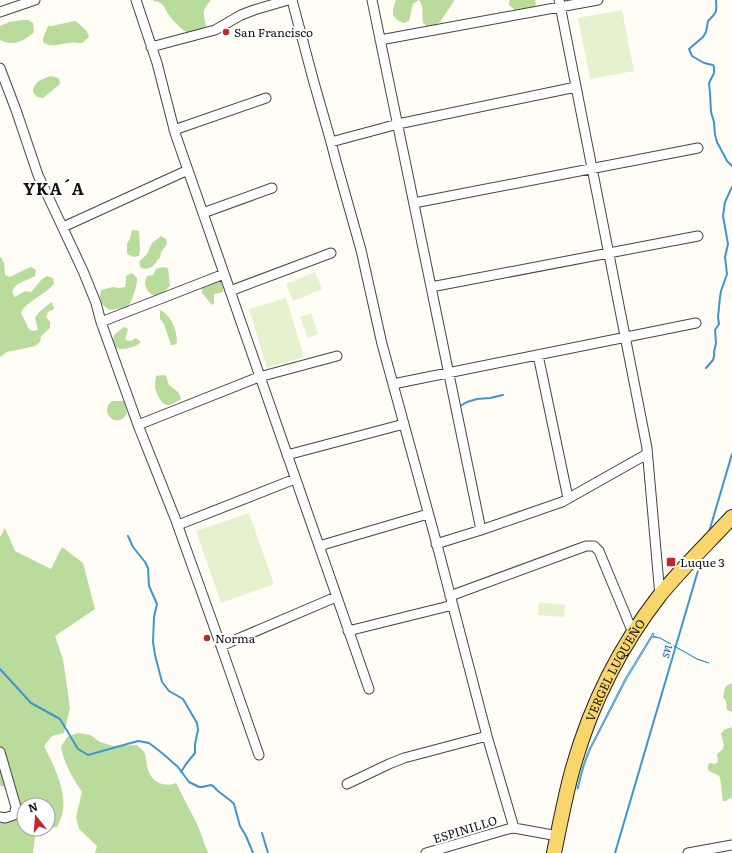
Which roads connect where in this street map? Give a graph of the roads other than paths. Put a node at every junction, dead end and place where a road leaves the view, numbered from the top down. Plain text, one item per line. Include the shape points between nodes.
1 (35, 0) edge
2 (136, 0) edge
3 (288, 0) edge
4 (292, 0) edge
5 (372, 0) edge
6 (598, 0) edge
7 (560, 3) edge
8 (0, 12) edge
9 (380, 40) junction
10 (151, 47) junction
11 (0, 68) edge
12 (576, 87) junction
13 (266, 98) dead end
14 (398, 124) junction
15 (174, 130) junction
16 (332, 142) junction
17 (698, 148) dead end
18 (592, 168) junction
19 (188, 170) junction
20 (272, 188) dead end
21 (414, 203) junction
22 (203, 213) junction
23 (63, 227) junction
24 (698, 236) dead end
25 (331, 253) dead end
26 (609, 254) junction
27 (224, 274) junction
28 (431, 287) junction
29 (230, 291) junction
30 (101, 322) junction
31 (696, 323) dead end
32 (625, 337) junction
33 (538, 355) junction
34 (338, 356) dead end
35 (448, 373) junction
36 (260, 377) junction
37 (393, 384) junction
38 (404, 424) junction
39 (138, 425) junction
40 (647, 454) junction
41 (287, 455) junction
42 (295, 479) junction
43 (568, 498) junction
44 (428, 514) junction
45 (732, 517) edge
46 (178, 525) junction
47 (481, 530) junction
48 (436, 544) junction
49 (319, 546) junction
50 (450, 596) junction
51 (660, 596) junction
52 (336, 597) junction
53 (453, 605) junction
54 (348, 631) junction
55 (634, 632) junction
56 (221, 646) junction
57 (369, 689) dead end
58 (487, 736) junction
59 (0, 752) edge
60 (259, 755) dead end
61 (347, 784) dead end
62 (0, 817) edge
63 (514, 828) junction
64 (558, 836) junction
65 (732, 845) edge
66 (426, 853) edge
67 (554, 853) edge
68 (688, 853) edge

1 - 8 street
2 - 10 street
3 - 10 street via 241,15 215,30
4 - 16 street
5 - 9 street
6 - 7 street
7 - 9 street
7 - 12 street
9 - 14 street
10 - 15 street
11 - 23 street via 38,175
12 - 14 street
12 - 18 street
13 - 15 street
14 - 16 street
14 - 21 street
15 - 19 street
16 - 37 street
17 - 18 street
18 - 21 street
18 - 26 street
19 - 22 street
19 - 23 street
20 - 22 street
21 - 28 street
22 - 27 street
23 - 30 street via 84,271
24 - 26 street
25 - 29 street
26 - 28 street
26 - 32 street
27 - 29 street
27 - 30 street
28 - 35 street
29 - 36 street
30 - 39 street
31 - 32 street
32 - 33 street
32 - 40 street
33 - 35 street
33 - 43 street
34 - 36 street
35 - 37 street
35 - 47 street
36 - 39 street
36 - 41 street
37 - 38 street
38 - 41 street
38 - 44 street
39 - 46 street
40 - 43 street
40 - 51 street
41 - 42 street
42 - 46 street
42 - 49 street
43 - 47 street
44 - 48 street
44 - 49 street
45 - 51 main road, VERGEL LUQUEÑO
46 - 56 street
47 - 48 street
48 - 50 street
49 - 52 street
50 - 53 street
50 - 55 street via 586,546 594,546 599,551
51 - 55 main road, VERGEL LUQUEÑO
52 - 54 street
52 - 56 street
53 - 54 street
53 - 58 street
54 - 57 street
55 - 64 main road, VERGEL LUQUEÑO via 604,685 584,732 570,779
56 - 60 street
58 - 61 street via 404,758
58 - 63 street
59 - 62 street via 16,807 14,815
63 - 64 street, ESPINILLO
63 - 66 street, ESPINILLO
64 - 67 main road, VERGEL LUQUEÑO
65 - 68 street

